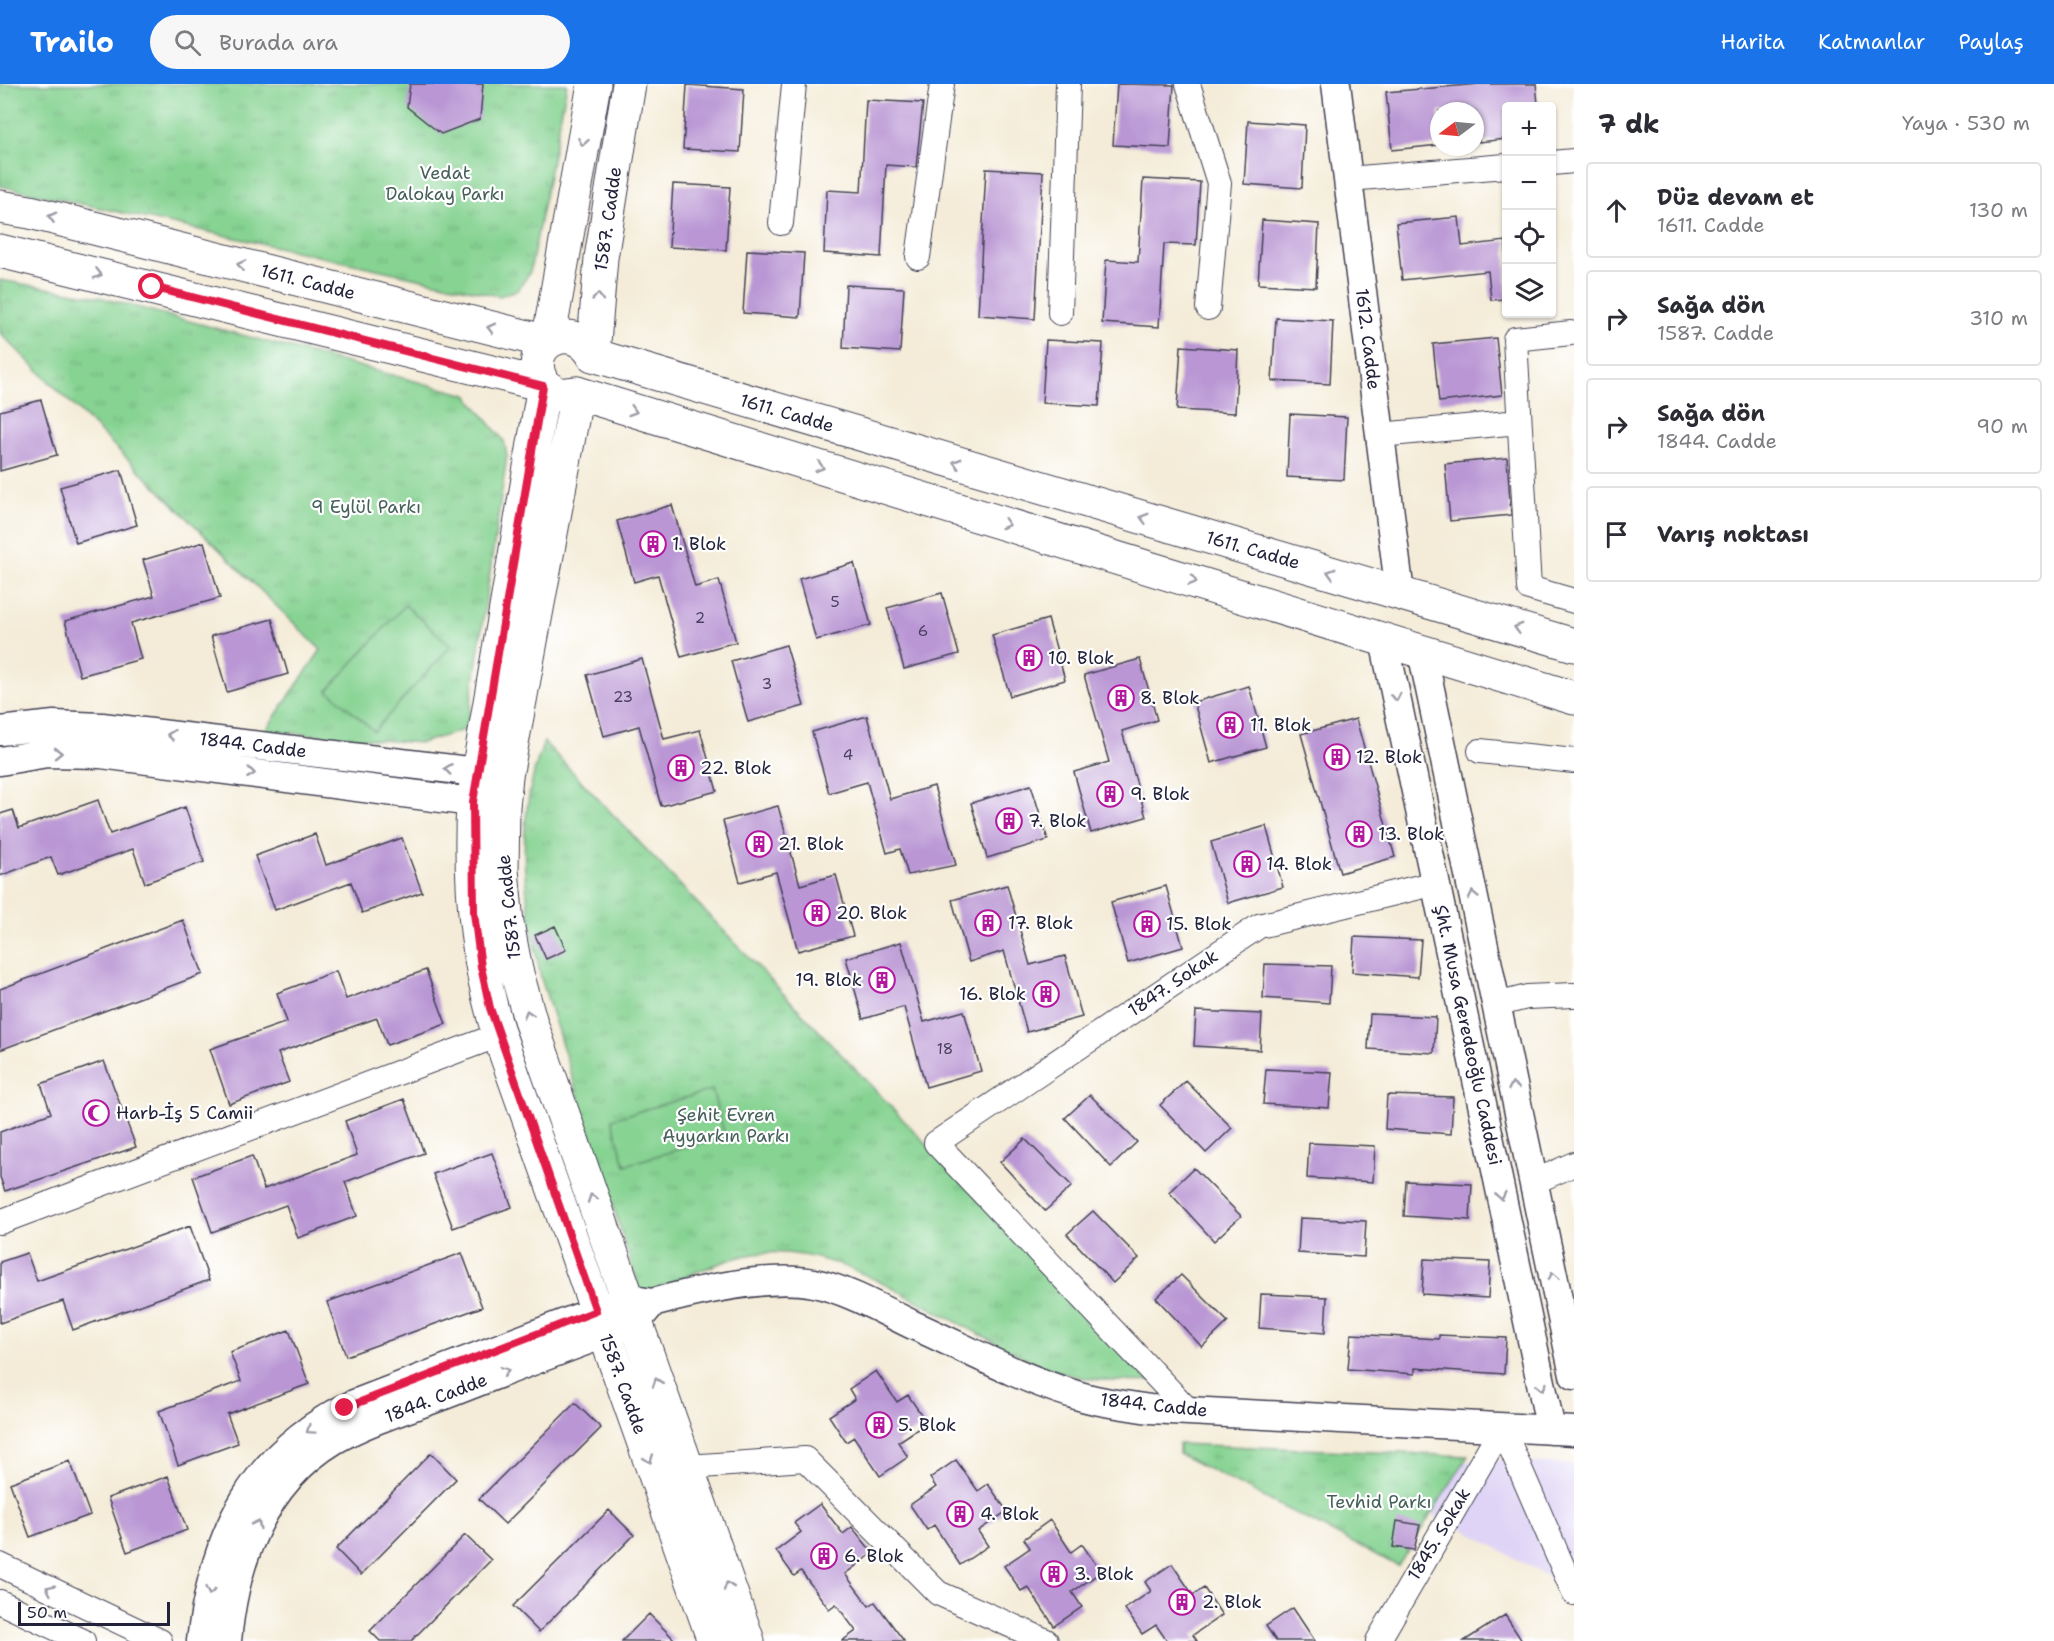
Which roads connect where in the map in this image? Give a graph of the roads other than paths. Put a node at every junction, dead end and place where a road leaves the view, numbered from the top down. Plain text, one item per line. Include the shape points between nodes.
1 (594, 84) edge
2 (629, 84) edge
3 (794, 84) edge
4 (942, 84) edge
5 (1068, 84) edge
6 (1188, 84) edge
7 (1336, 84) edge
8 (1574, 161) edge
9 (1556, 163) edge
10 (1502, 166) edge
11 (1348, 179) junction
12 (0, 207) edge
13 (781, 223) dead end
14 (0, 250) edge
15 (918, 257) dead end
16 (1208, 308) dead end
17 (1060, 313) dead end
18 (1571, 333) dead end
19 (548, 342) junction
20 (593, 356) junction
21 (543, 386) junction
22 (577, 393) junction
23 (1519, 422) junction
24 (1380, 435) junction
25 (1400, 594) junction
26 (1574, 601) edge
27 (1384, 640) junction
28 (1574, 645) edge
29 (1422, 651) junction
30 (1574, 698) edge
31 (0, 731) edge
32 (1480, 751) dead end
33 (0, 761) edge
34 (1574, 761) edge
35 (490, 789) junction
36 (1436, 883) junction
37 (1574, 994) edge
38 (1496, 1005) junction
39 (499, 1035) junction
40 (1574, 1164) edge
41 (1533, 1182) junction
42 (0, 1222) edge
43 (639, 1308) junction
44 (600, 1322) junction
45 (1574, 1375) edge
46 (1188, 1410) junction
47 (1502, 1427) junction
48 (1562, 1430) edge
49 (687, 1467) junction
50 (0, 1564) edge
51 (1574, 1593) edge
52 (0, 1602) edge
53 (83, 1641) edge
54 (160, 1641) edge
55 (201, 1641) edge
56 (227, 1641) edge
57 (714, 1641) edge
58 (748, 1641) edge
59 (1046, 1641) edge
60 (1378, 1641) edge

1 -> 19 main road, 1587. Cadde
20 -> 2 main road, 1587. Cadde via 601,258
3 - 13 street
4 - 15 street
5 - 17 street
6 - 16 street via 1219,183
7 - 11 street, 1612. Cadde
8 - 9 street
10 - 11 street
11 - 24 street, 1612. Cadde
19 -> 12 main road, 1611. Cadde
14 -> 21 main road
18 - 23 street via 1515,339
19 - 20 main road, 1611. Cadde via 573,337 586,345
19 - 21 main road via 537,358 538,377
20 - 22 main road via 595,372
25 -> 20 main road, 1611. Cadde
21 - 22 main road via 559,395
21 - 35 main road, 1587. Cadde
22 -> 27 main road
22 - 35 main road, 1587. Cadde
23 - 24 street
23 - 26 street via 1529,588
24 - 25 street, 1612. Cadde
28 -> 25 main road, 1611. Cadde
27 - 29 main road
27 -> 36 street, Şht. Musa Geredeoğlu Caddesi
29 - 30 main road
38 -> 29 street, Şht. Musa Geredeoğlu Caddesi
35 -> 31 street, 1844. Cadde via 93,726 54,724
32 - 34 street
33 -> 35 street, 1844. Cadde via 47,753 101,754
35 - 39 main road, 1587. Cadde via 474,913 481,967
43 -> 35 main road, 1587. Cadde via 522,995 511,946
36 - 46 street, 1847. Sokak via 1259,926 936,1143
36 -> 48 street, Şht. Musa Geredeoğlu Caddesi
37 - 38 street
41 -> 38 street, Şht. Musa Geredeoğlu Caddesi
39 - 42 street
39 - 44 main road, 1587. Cadde
40 - 41 street
45 -> 41 street, Şht. Musa Geredeoğlu Caddesi
43 - 44 street, 1844. Cadde
43 - 46 street, 1844. Cadde via 682,1295 743,1285 813,1282 848,1294 1033,1380 1071,1393 1107,1403
49 -> 43 main road, 1587. Cadde
44 -> 55 street, 1844. Cadde via 354,1404 295,1440 263,1472 234,1516 214,1571
56 -> 44 street, 1844. Cadde via 235,1588 253,1533 280,1487 315,1454 358,1428
44 -> 57 main road, 1587. Cadde
46 - 47 street, 1844. Cadde
47 - 48 street, 1844. Cadde
47 - 51 street
47 - 60 street, 1845. Sokak
58 -> 49 main road, 1587. Cadde
49 - 59 street via 805,1458 938,1593
54 -> 50 street
52 - 53 street

